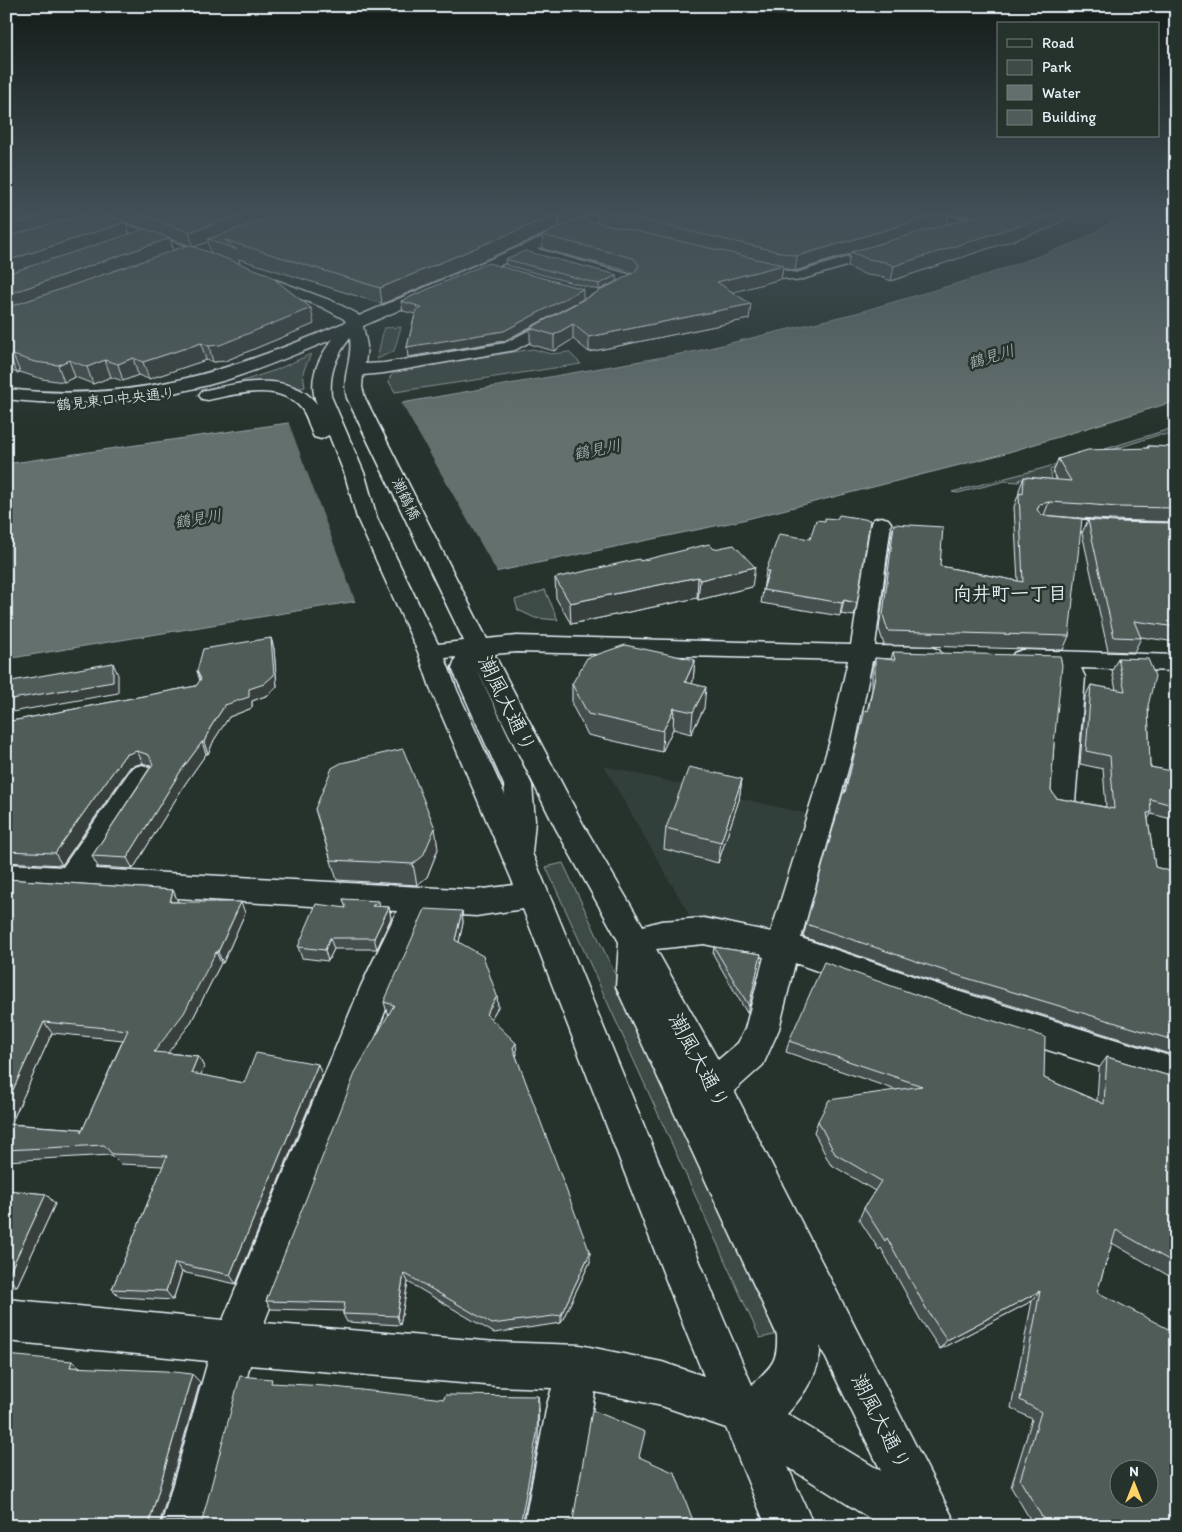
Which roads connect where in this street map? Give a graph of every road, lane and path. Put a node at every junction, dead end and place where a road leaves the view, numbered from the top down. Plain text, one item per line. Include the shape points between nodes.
1 (269, 281) edge
2 (451, 281) edge
3 (629, 281) edge
4 (595, 298) edge
5 (576, 311) edge
6 (354, 324) junction
7 (334, 333) junction
8 (356, 370) junction
9 (6, 394) edge
10 (6, 405) edge
11 (317, 406) junction
12 (24, 413) dead end
13 (881, 523) dead end
14 (1044, 523) edge
15 (1176, 529) edge
16 (455, 600) joint
17 (479, 647) junction
18 (430, 652) junction
19 (861, 653) junction
20 (952, 656) edge
21 (1000, 657) edge
22 (1066, 659) junction
23 (1176, 662) edge
24 (142, 775) dead end
25 (1061, 802) edge
26 (517, 854) junction
27 (6, 876) edge
28 (71, 880) junction
29 (533, 895) junction
30 (418, 900) junction
31 (635, 941) junction
32 (782, 948) junction
33 (1176, 1075) edge
34 (713, 1087) junction
35 (6, 1320) edge
36 (235, 1342) junction
37 (580, 1367) junction
38 (740, 1411) junction
39 (185, 1526) edge
40 (548, 1526) edge
41 (790, 1526) edge
42 (927, 1526) edge
43 (933, 1526) edge

1 - 6 street via 339,308 351,316
2 - 6 street, 鶴見東口中央通り
3 - 4 street
5 - 8 street via 509,347
6 - 7 street, 鶴見東口中央通り
6 - 8 street via 359,338
6 - 11 street via 330,352
7 - 9 street, 鶴見東口中央通り via 232,372 162,390 74,398
7 - 10 street, 鶴見東口中央通り via 274,366 190,391 84,405
8 - 16 street, 潮鶴橋 via 352,389
11 - 12 street via 290,392 254,388 107,411
11 - 18 street via 340,478 367,518
13 - 19 street
14 - 15 street
16 - 17 street, 潮風大通り
17 - 18 street
17 - 19 street via 517,644
17 - 26 street via 464,668 518,785 521,821
17 - 31 street, 潮風大通り via 571,829
18 - 26 street
19 - 20 street
19 - 32 street via 843,741
21 - 22 street
22 - 23 street
22 - 25 street via 1072,677
24 - 28 street
26 - 29 street
27 - 28 street
28 - 30 street
29 - 30 street via 476,903
29 - 38 street
30 - 36 street via 378,986
31 - 32 street via 661,934 704,932
31 - 34 street, 潮風大通り
31 - 38 street via 633,987 798,1333 799,1354 787,1381 765,1404
32 - 33 street
32 - 34 street via 762,1029 751,1054
34 - 43 street, 潮風大通り
35 - 36 street
36 - 37 street via 497,1364
36 - 39 street
37 - 38 street via 662,1384
37 - 40 street via 569,1405
38 - 41 street
38 - 42 street

